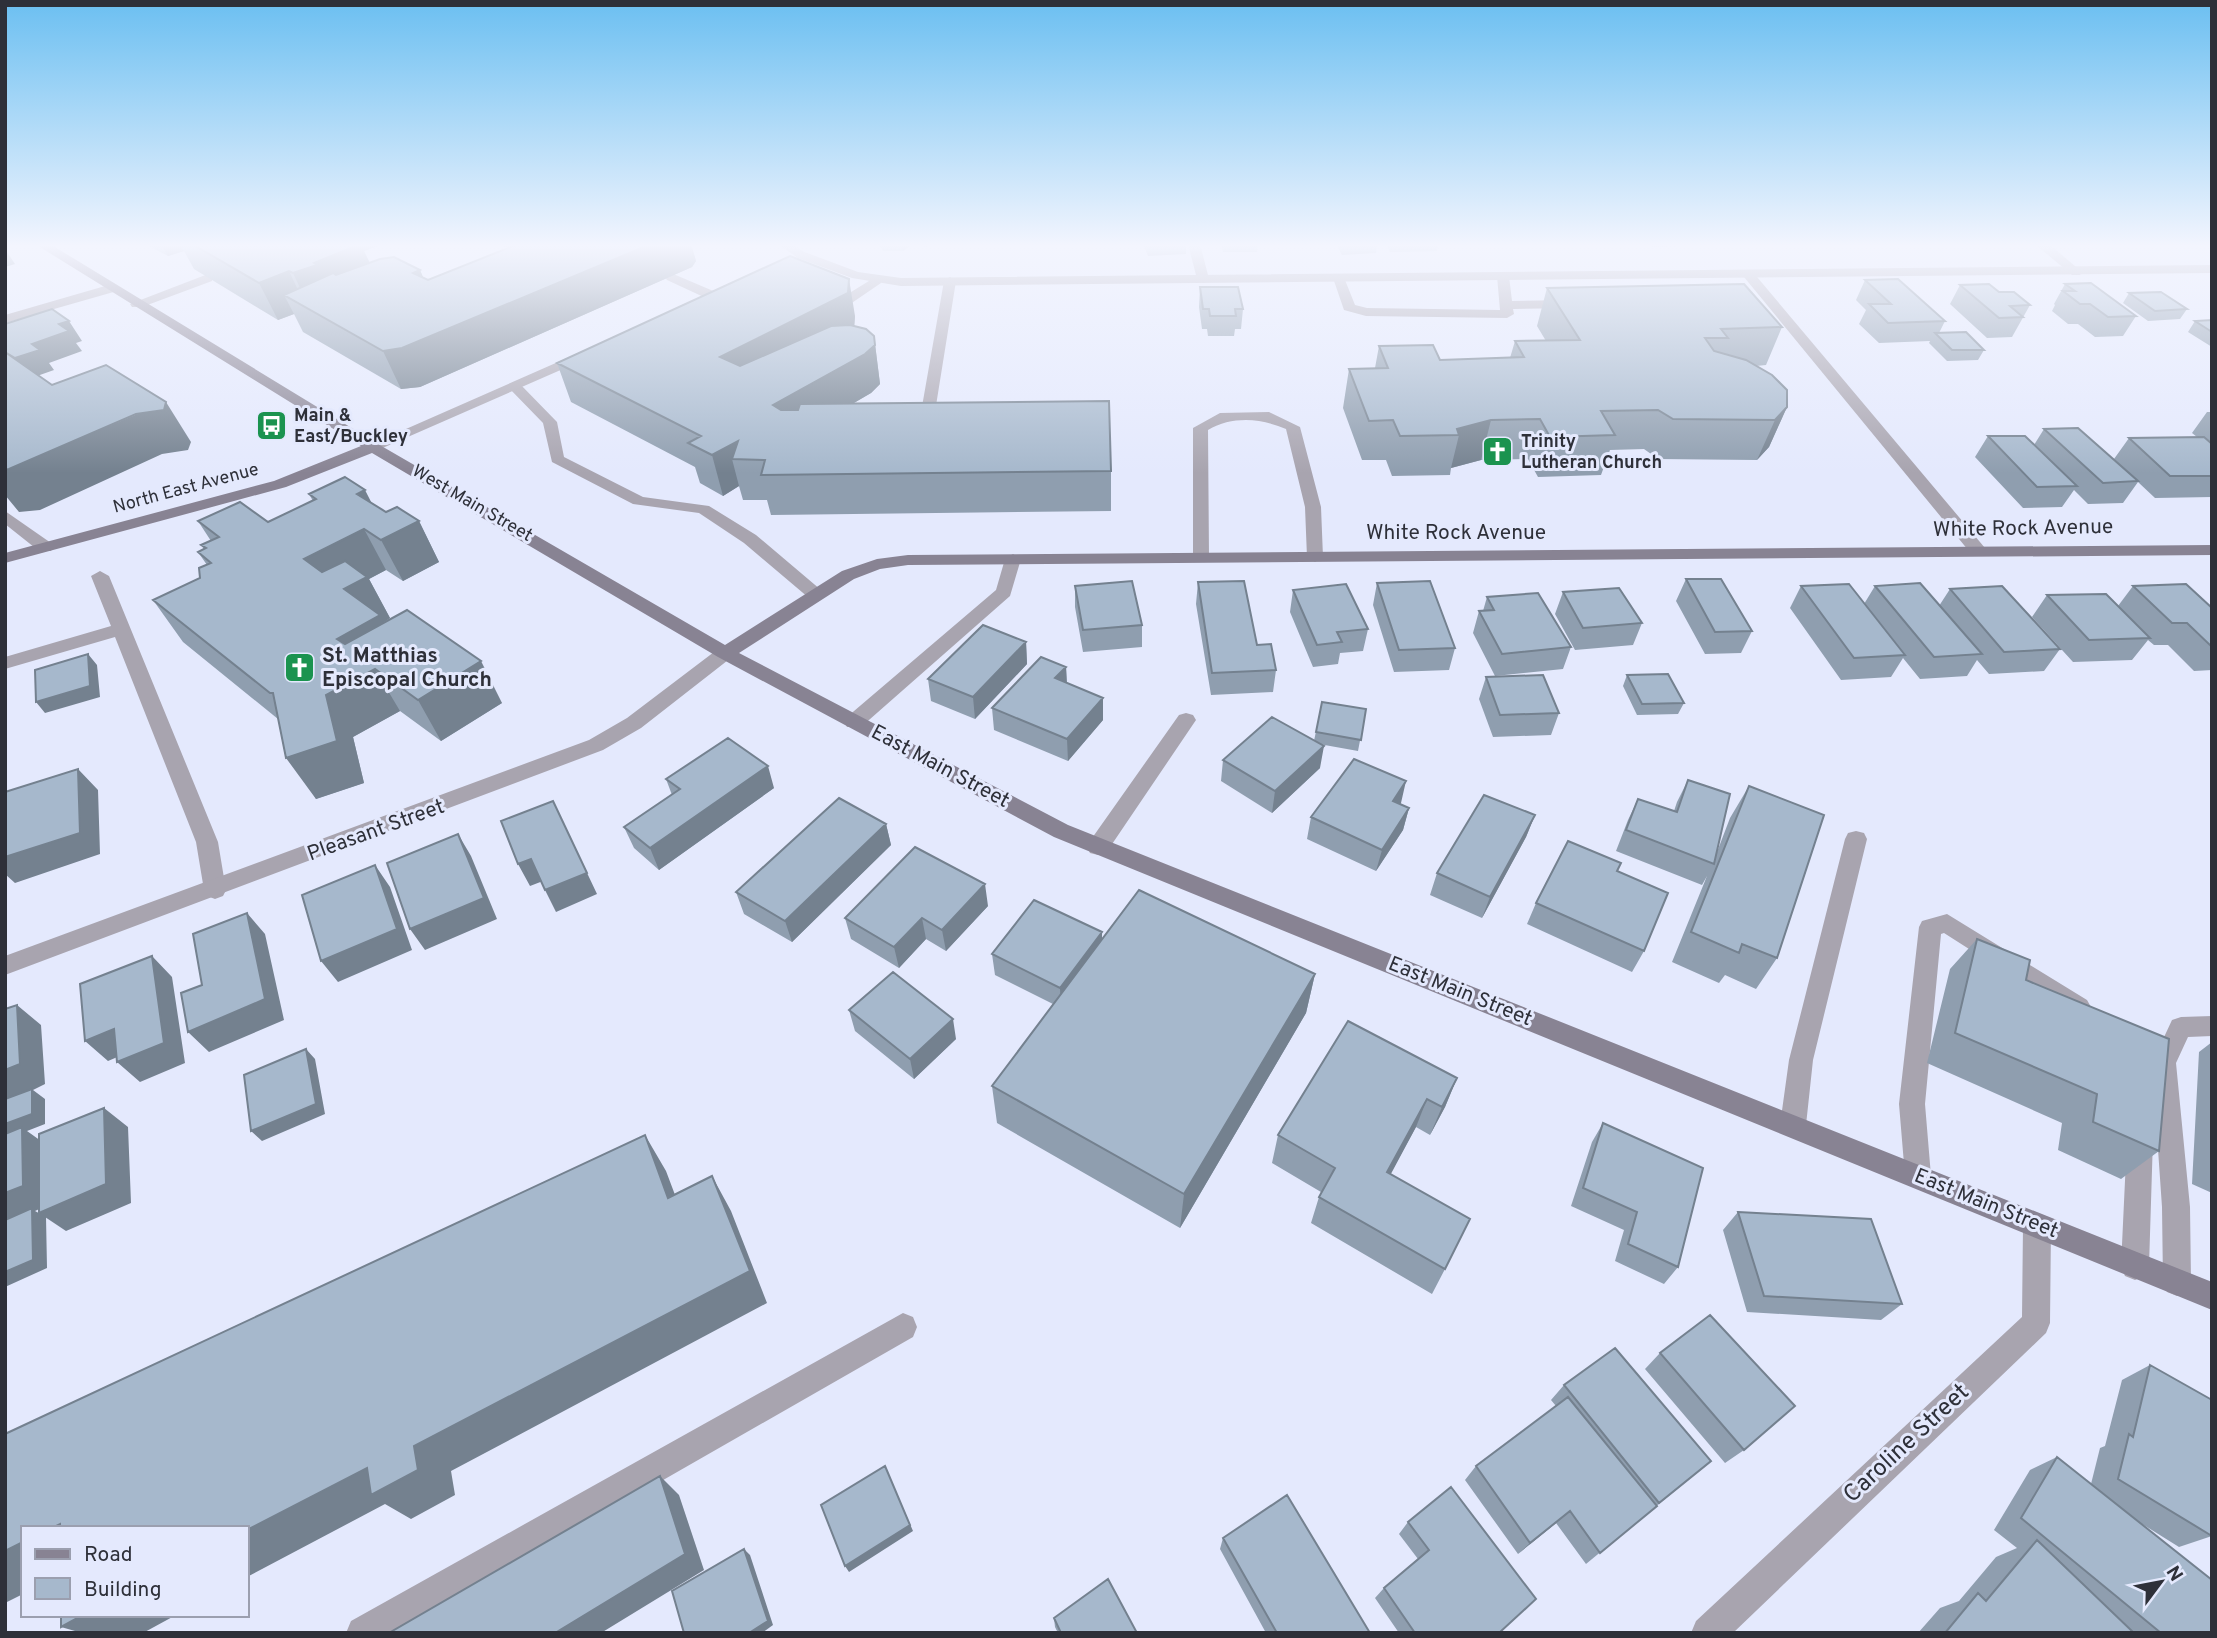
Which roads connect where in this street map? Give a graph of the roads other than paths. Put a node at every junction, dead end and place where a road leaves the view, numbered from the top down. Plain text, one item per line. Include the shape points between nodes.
1 (164, 320) edge
2 (943, 320) edge
3 (1781, 320) edge
4 (595, 349) edge
5 (559, 365) junction
6 (578, 374) edge
7 (514, 386) junction
8 (927, 418) edge
9 (373, 447) junction
10 (5, 516) edge
11 (46, 547) junction
12 (2212, 550) edge
13 (1979, 552) junction
14 (1315, 557) junction
15 (5, 558) edge
16 (1201, 558) junction
17 (1013, 559) junction
18 (100, 576) dead end
19 (815, 594) junction
20 (122, 629) junction
21 (724, 653) junction
22 (5, 663) edge
23 (1186, 720) dead end
24 (854, 722) junction
25 (1856, 839) dead end
26 (1098, 847) junction
27 (215, 890) junction
28 (5, 966) edge
29 (2095, 1017) edge
30 (2212, 1026) edge
31 (2140, 1113) edge
32 (1793, 1125) junction
33 (1918, 1176) junction
34 (2037, 1226) junction
35 (2135, 1266) junction
36 (2178, 1282) junction
37 (2212, 1296) edge
38 (903, 1327) dead end
39 (363, 1633) edge
40 (1708, 1633) edge

1 - 9 main road, West Main Street
2 - 8 street
3 - 13 street
4 - 5 street
5 - 6 street
5 - 7 street
7 - 9 street
7 - 19 street via 550,422 558,459 639,501 703,509 750,540
9 - 11 main road, North East Avenue via 280,484
9 - 21 main road, West Main Street
10 - 11 street
11 - 15 main road, North East Avenue
12 - 13 main road, White Rock Avenue
13 - 14 main road, White Rock Avenue
14 - 16 main road, White Rock Avenue
14 - 16 street via 1312,507 1293,427 1269,416 1220,417 1200,428
16 - 17 main road, White Rock Avenue
17 - 19 main road, White Rock Avenue via 877,564
17 - 24 street via 1004,592
18 - 20 street
19 - 21 main road, White Rock Avenue
20 - 22 street
20 - 27 street via 207,842
21 - 24 main road, East Main Street
21 - 27 street, Pleasant Street via 634,723 596,745
23 - 26 street
24 - 26 main road, East Main Street
25 - 32 street via 1801,1060
26 - 32 main road, East Main Street
27 - 28 street, Pleasant Street
29 - 33 street via 1947,923 1930,927 1912,1104
30 - 36 street via 2181,1027 2164,1063
31 - 35 street
32 - 33 main road, East Main Street
33 - 34 main road, East Main Street
34 - 35 main road, East Main Street
34 - 40 street, Caroline Street via 2036,1323
35 - 36 main road, East Main Street
36 - 37 main road, East Main Street
38 - 39 street

